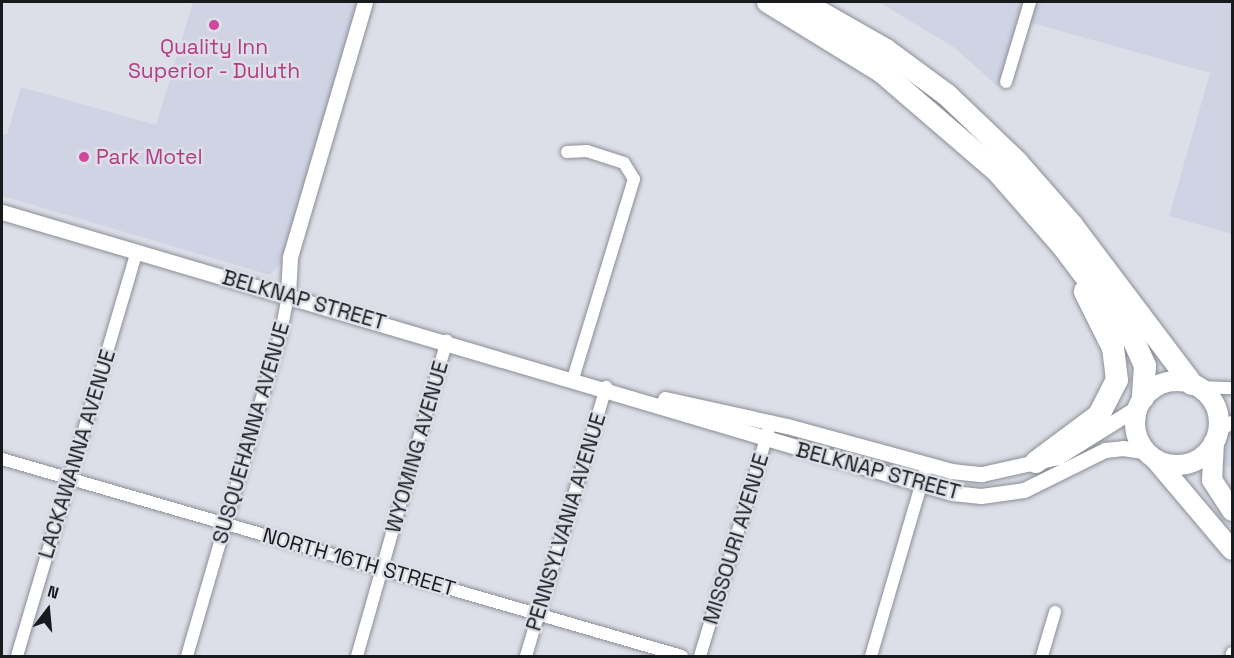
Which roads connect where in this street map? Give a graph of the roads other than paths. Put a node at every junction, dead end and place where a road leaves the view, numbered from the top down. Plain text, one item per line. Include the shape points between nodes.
1 (365, 2) edge
2 (768, 2) edge
3 (802, 2) edge
4 (1030, 2) edge
5 (1006, 82) dead end
6 (567, 152) dead end
7 (2, 212) edge
8 (1055, 238) junction
9 (137, 251) junction
10 (288, 295) junction
11 (447, 341) junction
12 (573, 378) junction
13 (1196, 385) junction
14 (606, 387) junction
15 (1233, 388) edge
16 (1141, 402) junction
17 (771, 422) junction
18 (1221, 433) edge
19 (765, 440) junction
20 (1150, 455) junction
21 (2, 459) edge
22 (1036, 462) junction
23 (927, 465) junction
24 (70, 479) junction
25 (920, 485) junction
26 (1233, 511) edge
27 (225, 523) junction
28 (1233, 550) edge
29 (383, 569) junction
30 (1055, 612) dead end
31 (538, 614) junction
32 (17, 657) edge
33 (187, 657) edge
34 (357, 657) edge
35 (526, 657) edge
36 (682, 657) edge
37 (700, 657) edge
38 (871, 657) edge
39 (1042, 657) edge

1 - 10 street, SUSQUEHANNA AVENUE via 290,257
2 - 8 highway via 849,48 930,111 997,171
3 - 13 highway via 886,50 947,95 1017,162 1072,225
4 - 5 street
6 - 12 street via 587,150 624,163 634,178
7 - 9 street, BELKNAP STREET
8 - 16 highway via 1141,352 1145,366
8 - 22 highway via 1113,348 1117,380 1099,415
9 - 10 street, BELKNAP STREET
9 - 24 street, LACKAWANNA AVENUE
10 - 11 street, BELKNAP STREET
10 - 27 street, SUSQUEHANNA AVENUE via 281,332
11 - 12 street, BELKNAP STREET
11 - 29 street, WYOMING AVENUE
12 - 14 street, BELKNAP STREET
13 - 15 street
13 - 16 highway via 1171,381
13 - 18 highway via 1218,413
14 - 17 street, BELKNAP STREET
14 - 19 street, BELKNAP STREET
14 - 31 street, PENNSYLVANIA AVENUE
16 - 20 highway via 1137,436
16 - 22 street, BELKNAP STREET via 1078,447
17 - 19 street, MISSOURI AVENUE
17 - 23 street, BELKNAP STREET
18 - 20 highway via 1198,459 1187,463 1164,462
18 - 26 highway via 1212,480
19 - 25 street, BELKNAP STREET
19 - 37 street, MISSOURI AVENUE
20 - 25 street, BELKNAP STREET via 1122,448 1105,450 1039,485 1000,494 968,496
20 - 28 highway
21 - 24 street, NORTH 16TH STREET
22 - 23 street, BELKNAP STREET via 982,474
23 - 25 street
24 - 27 street, NORTH 16TH STREET
24 - 32 street, LACKAWANNA AVENUE
25 - 38 street
27 - 29 street, NORTH 16TH STREET
27 - 33 street, SUSQUEHANNA AVENUE
29 - 31 street, NORTH 16TH STREET
29 - 34 street, WYOMING AVENUE
30 - 39 street
31 - 35 street, PENNSYLVANIA AVENUE
31 - 36 street, NORTH 16TH STREET

